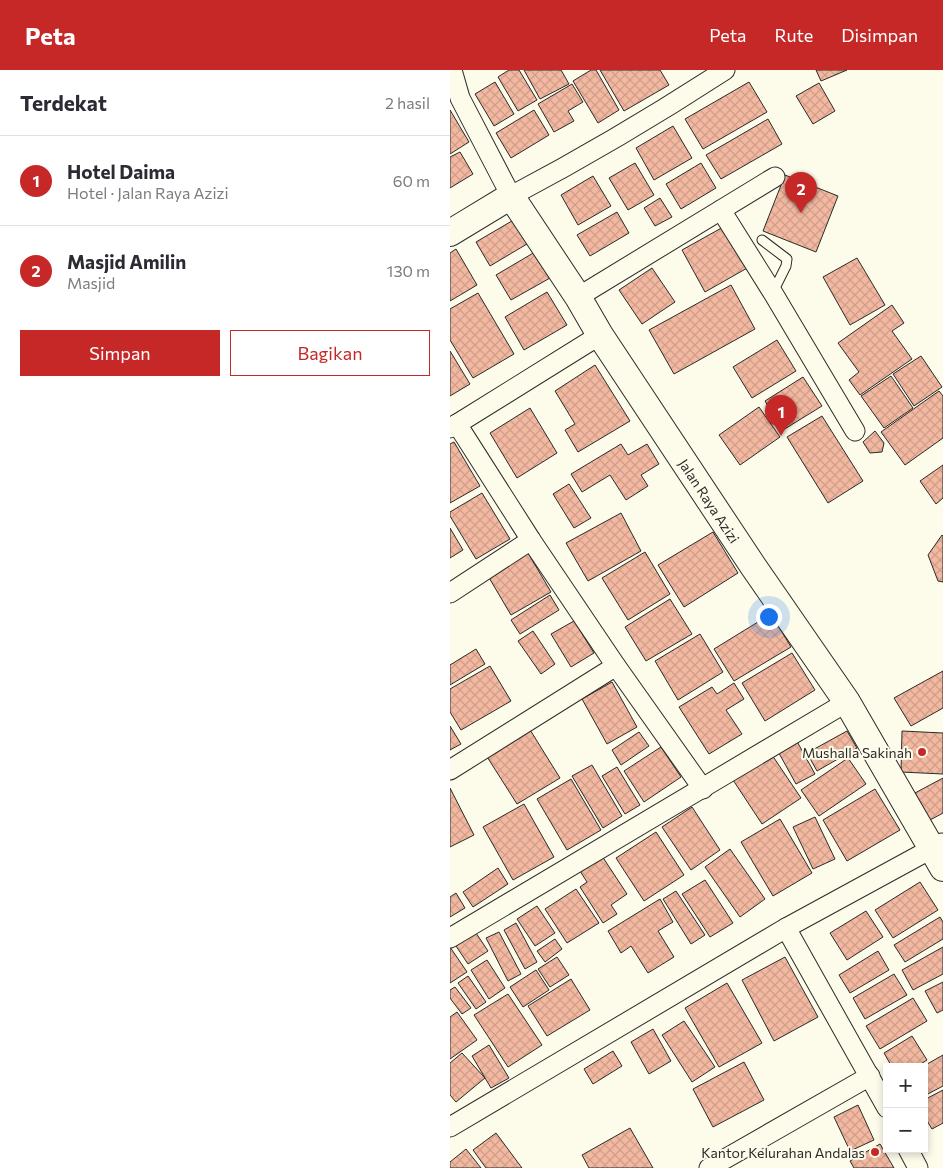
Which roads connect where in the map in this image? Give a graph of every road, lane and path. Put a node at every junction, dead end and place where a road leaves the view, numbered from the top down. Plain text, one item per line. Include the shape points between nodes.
1 (452, 70) edge
2 (725, 70) edge
3 (455, 101) edge
4 (774, 177) dead end
5 (512, 196) junction
6 (721, 210) junction
7 (450, 233) edge
8 (762, 240) dead end
9 (773, 293) junction
10 (578, 297) junction
11 (600, 335) junction
12 (453, 426) edge
13 (855, 431) dead end
14 (531, 540) junction
15 (450, 593) edge
16 (616, 666) junction
17 (847, 702) junction
18 (450, 770) edge
19 (703, 788) junction
20 (939, 853) edge
21 (786, 928) junction
22 (450, 938) edge
23 (870, 1076) junction
24 (883, 1100) edge
25 (452, 1123) edge
26 (910, 1153) edge
27 (709, 1168) edge
28 (918, 1168) edge

1 - 3 street
2 - 5 street via 579,160
3 - 5 street
4 - 6 street
5 - 7 street
5 - 10 street, Jalan Raya Azizi
6 - 9 street
6 - 10 street
8 - 9 lane via 787,259
9 - 13 street
10 - 11 street, Jalan Raya Azizi
11 - 12 street
11 - 17 street, Jalan Raya Azizi
12 - 14 street
14 - 15 street
14 - 16 street
16 - 18 street
16 - 19 street
17 - 19 street
17 - 20 street, Jalan Raya Azizi
19 - 22 street
20 - 21 street
21 - 23 street
21 - 25 street
23 - 24 street
23 - 27 street
26 - 28 street

